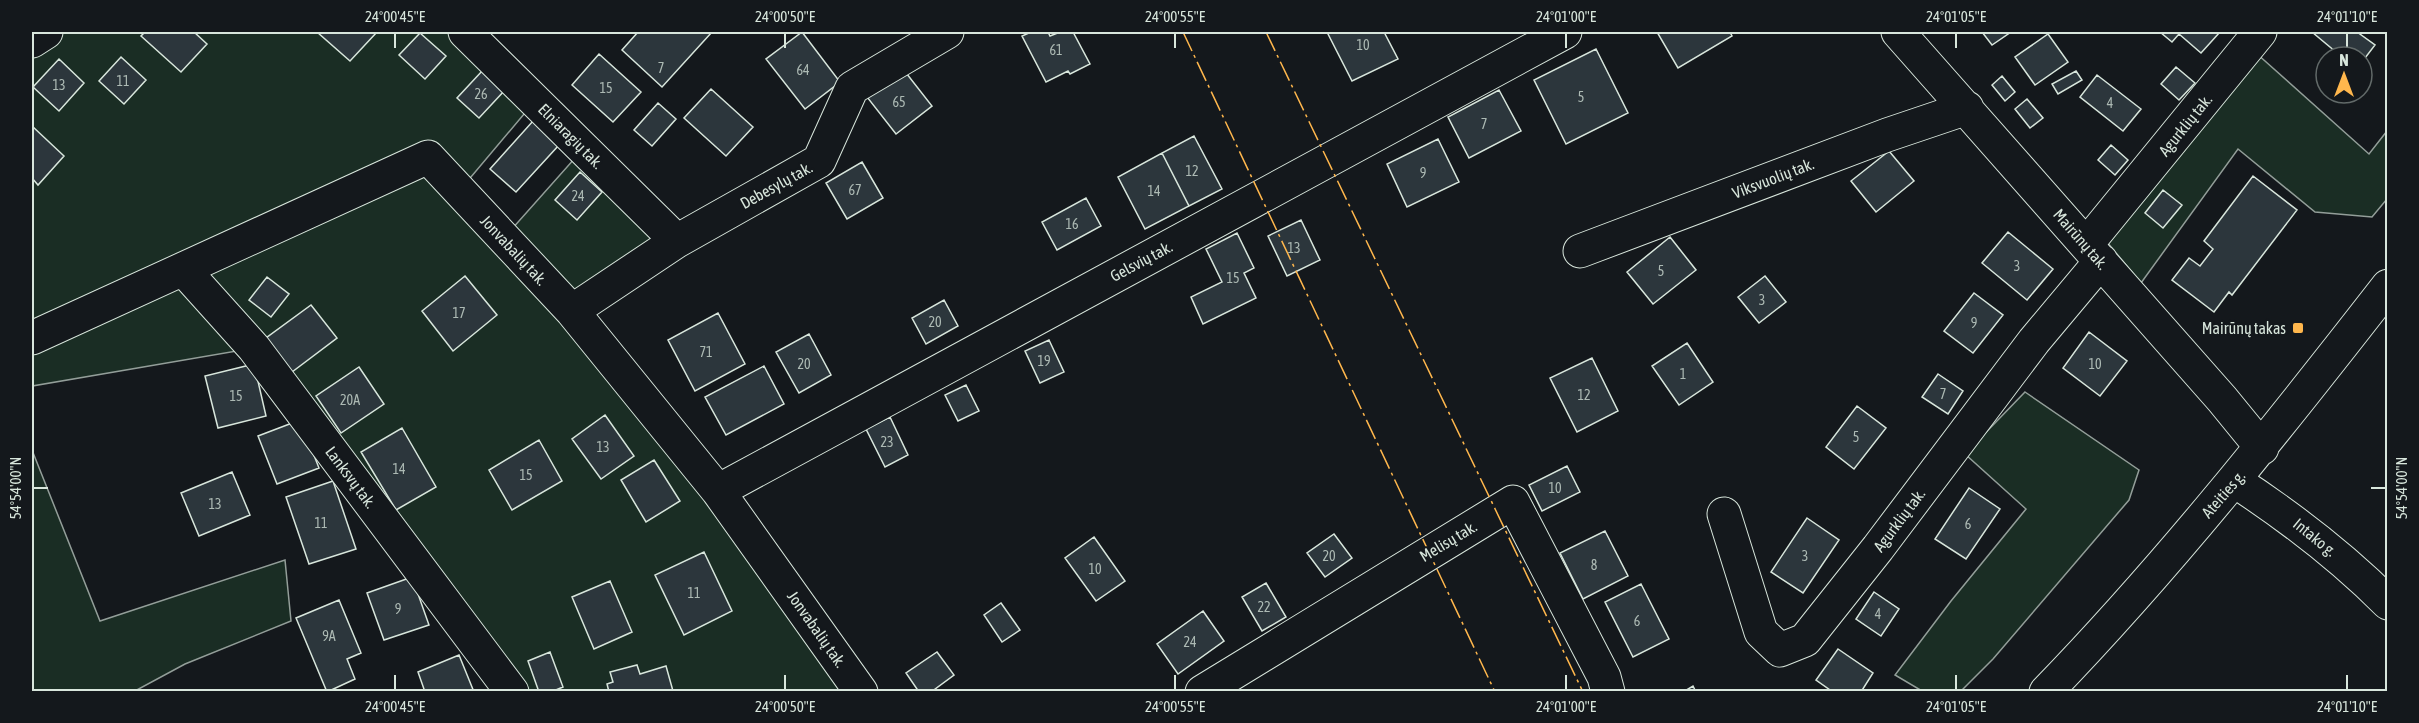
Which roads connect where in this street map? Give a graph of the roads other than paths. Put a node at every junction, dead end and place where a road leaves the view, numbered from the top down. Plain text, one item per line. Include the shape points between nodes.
1 (46, 32) edge
2 (465, 32) edge
3 (947, 32) edge
4 (1565, 32) edge
5 (1898, 32) edge
6 (2260, 32) edge
7 (32, 41) edge
8 (1967, 108) junction
9 (677, 241) junction
10 (1580, 250) dead end
11 (2093, 253) junction
12 (183, 269) junction
13 (2388, 286) edge
14 (572, 312) junction
15 (32, 338) edge
16 (2262, 448) junction
17 (2235, 481) junction
18 (718, 490) junction
19 (1724, 514) dead end
20 (2388, 603) edge
21 (512, 692) edge
22 (861, 692) edge
23 (1202, 692) edge
24 (1608, 692) edge
25 (2046, 692) edge

1 - 7 street
2 - 9 street, Elniaragių tak.
3 - 9 street, Debesylų tak. via 852,88 819,161
4 - 18 street, Gelsvių tak.
5 - 8 street, Mairūnų tak.
6 - 11 street, Agurklių tak.
8 - 10 street, Viksvuolių tak.
8 - 11 street, Mairūnų tak.
9 - 14 street, Debesylų tak.
11 - 16 street, Mairūnų tak.
11 - 19 street, Agurklių tak. via 2034,341 1805,640 1780,650 1761,633
12 - 14 street, Jonvabalių tak. via 428,157
12 - 15 street, Jonvabalių tak.
12 - 21 street, Lanksvų tak. via 254,348
13 - 16 street, Ateities g.
14 - 18 street, Jonvabalių tak.
16 - 17 street, Ateities g.
17 - 20 street, Intako g. via 2301,526
17 - 25 street, Ateities g.
18 - 22 street, Jonvabalių tak.
23 - 24 street, Melisų tak. via 1513,502

